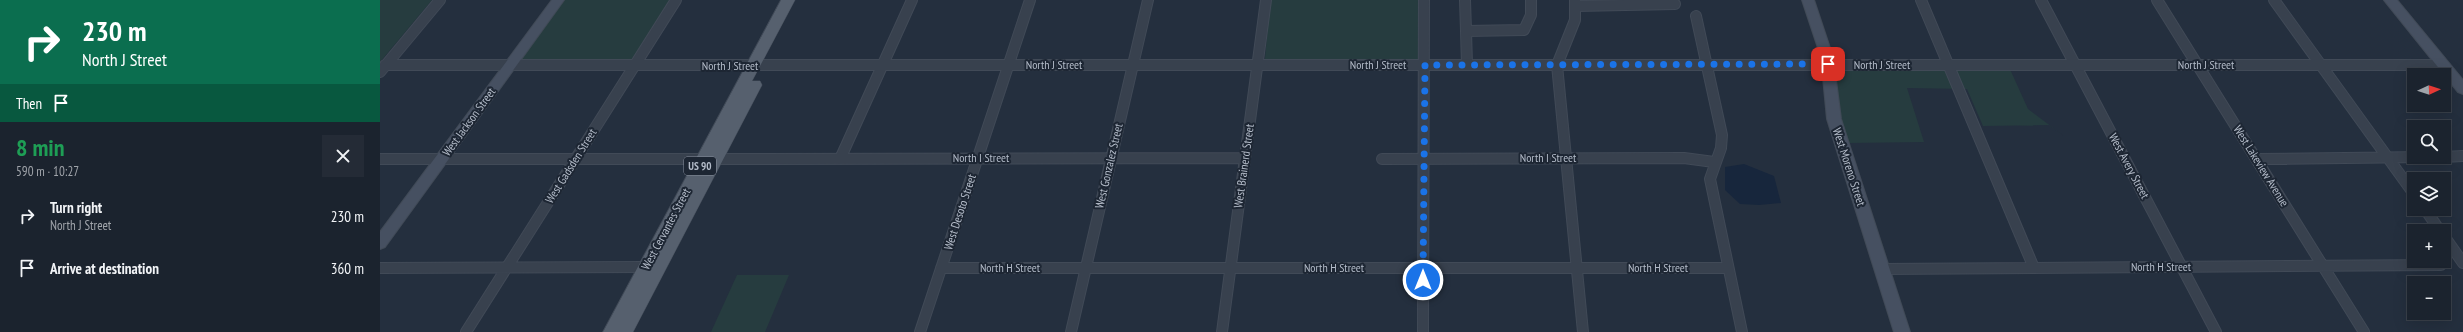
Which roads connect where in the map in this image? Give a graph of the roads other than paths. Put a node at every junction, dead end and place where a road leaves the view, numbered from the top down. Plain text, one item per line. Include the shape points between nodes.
1 (440, 0) edge
2 (558, 0) edge
3 (676, 0) edge
4 (788, 0) edge
5 (799, 0) edge
6 (912, 0) edge
7 (1030, 0) edge
8 (1148, 0) edge
9 (1266, 0) edge
10 (1424, 0) edge
11 (1465, 0) edge
12 (1531, 0) edge
13 (1808, 0) edge
14 (1921, 0) edge
15 (2041, 0) edge
16 (2157, 0) edge
17 (2274, 0) edge
18 (2390, 0) edge
19 (1576, 3) edge
20 (1675, 4) dead end
21 (1696, 16) dead end
22 (1466, 31) junction
23 (1828, 64) junction
24 (634, 65) junction
25 (884, 65) junction
26 (1008, 65) junction
27 (1133, 65) junction
28 (1257, 65) junction
29 (1425, 65) junction
30 (1467, 65) junction
31 (1557, 65) junction
32 (1707, 65) junction
33 (1949, 65) junction
34 (2075, 65) junction
35 (2198, 65) junction
36 (2322, 65) junction
37 (2443, 65) junction
38 (510, 66) junction
39 (759, 66) junction
40 (383, 68) edge
41 (2463, 89) edge
42 (2463, 156) edge
43 (2407, 157) edge
44 (2451, 157) edge
45 (978, 158) junction
46 (1111, 158) junction
47 (1245, 158) junction
48 (1423, 158) junction
49 (1566, 158) junction
50 (2388, 158) junction
51 (441, 159) junction
52 (575, 159) junction
53 (710, 159) junction
54 (840, 159) junction
55 (1382, 159) dead end
56 (2257, 159) junction
57 (380, 160) edge
58 (1714, 162) junction
59 (2407, 184) edge
60 (380, 243) edge
61 (2451, 246) edge
62 (2463, 262) edge
63 (2407, 266) edge
64 (646, 267) junction
65 (2182, 267) junction
66 (2324, 267) junction
67 (380, 268) edge
68 (506, 268) junction
69 (941, 268) junction
70 (1086, 268) junction
71 (1230, 268) junction
72 (1423, 268) junction
73 (1576, 268) junction
74 (1728, 268) junction
75 (2034, 268) junction
76 (1882, 269) junction
77 (633, 291) junction
78 (466, 332) edge
79 (611, 332) edge
80 (618, 332) edge
81 (624, 332) edge
82 (920, 332) edge
83 (1071, 332) edge
84 (1222, 332) edge
85 (1424, 332) edge
86 (1583, 332) edge
87 (1742, 332) edge
88 (1902, 332) edge
89 (2216, 332) edge
90 (2364, 332) edge

1 - 40 street
2 - 38 street, West Jackson Street
3 - 24 street, West Gadsden Street
4 - 39 main road, West Cervantes Street / US 90
5 - 39 main road, West Cervantes Street / US 90
6 - 25 street
7 - 26 street, West Desoto Street
8 - 27 street, West Gonzalez Street
9 - 28 street, West Brainerd Street
10 - 29 street
11 - 22 street
12 - 22 street via 1532,16 1524,30
13 - 23 street, West Moreno Street
14 - 33 street
15 - 34 street, West Avery Street
16 - 35 street, West Lakeview Avenue
17 - 36 street
18 - 37 street
19 - 20 street
19 - 31 street via 1573,29
21 - 32 street
22 - 30 street
23 - 32 street, North J Street
23 - 33 street, North J Street
23 - 76 street, West Moreno Street via 1834,119
24 - 38 street, North J Street
24 - 39 street, North J Street
24 - 52 street, West Gadsden Street
25 - 26 street, North J Street
25 - 39 street, North J Street
25 - 54 street
26 - 27 street, North J Street
26 - 45 street, West Desoto Street
27 - 28 street, North J Street
27 - 46 street, West Gonzalez Street
28 - 29 street, North J Street
28 - 47 street, West Brainerd Street
29 - 30 street, North J Street
29 - 48 street
30 - 31 street, North J Street
31 - 32 street, North J Street
31 - 49 street
32 - 58 street via 1722,135 1721,148
33 - 34 street, North J Street
33 - 75 street
34 - 35 street, North J Street
34 - 65 street, West Avery Street
35 - 36 street, North J Street
35 - 56 street, West Lakeview Avenue
36 - 37 street, North J Street
36 - 50 street
37 - 41 street
38 - 40 street, North J Street
38 - 51 street, West Jackson Street
39 - 53 main road, West Cervantes Street / US 90
42 - 44 street
43 - 50 street
45 - 46 street, North I Street
45 - 54 street, North I Street
45 - 69 street, West Desoto Street
46 - 47 street, North I Street
46 - 70 street, West Gonzalez Street
47 - 71 street, West Brainerd Street
48 - 49 street, North I Street
48 - 55 street, North I Street
48 - 72 street
49 - 58 street, North I Street via 1684,158
49 - 73 street
50 - 56 street
50 - 59 street
51 - 52 street, North I Street
51 - 57 street, North I Street
51 - 60 street, West Jackson Street
52 - 53 street, North I Street
52 - 68 street, West Gadsden Street
53 - 54 street, North I Street
53 - 64 main road, West Cervantes Street / US 90
53 - 81 main road, West Cervantes Street / US 90
56 - 66 street, West Lakeview Avenue
58 - 74 street via 1710,180
61 - 62 street
63 - 66 street, North H Street
64 - 68 street
64 - 77 main road, West Cervantes Street / US 90
65 - 66 street, North H Street
65 - 75 street, North H Street
65 - 89 street, West Avery Street
66 - 90 street, West Lakeview Avenue
67 - 68 street
68 - 78 street, West Gadsden Street
69 - 70 street, North H Street
69 - 82 street, West Desoto Street
70 - 71 street, North H Street
70 - 83 street, West Gonzalez Street
71 - 72 street, North H Street
71 - 84 street, West Brainerd Street
72 - 73 street, North H Street
72 - 85 street
73 - 74 street, North H Street
73 - 86 street
74 - 87 street
75 - 76 street, North H Street
76 - 88 street, West Moreno Street
77 - 79 main road, West Cervantes Street / US 90
77 - 80 main road via 634,300

